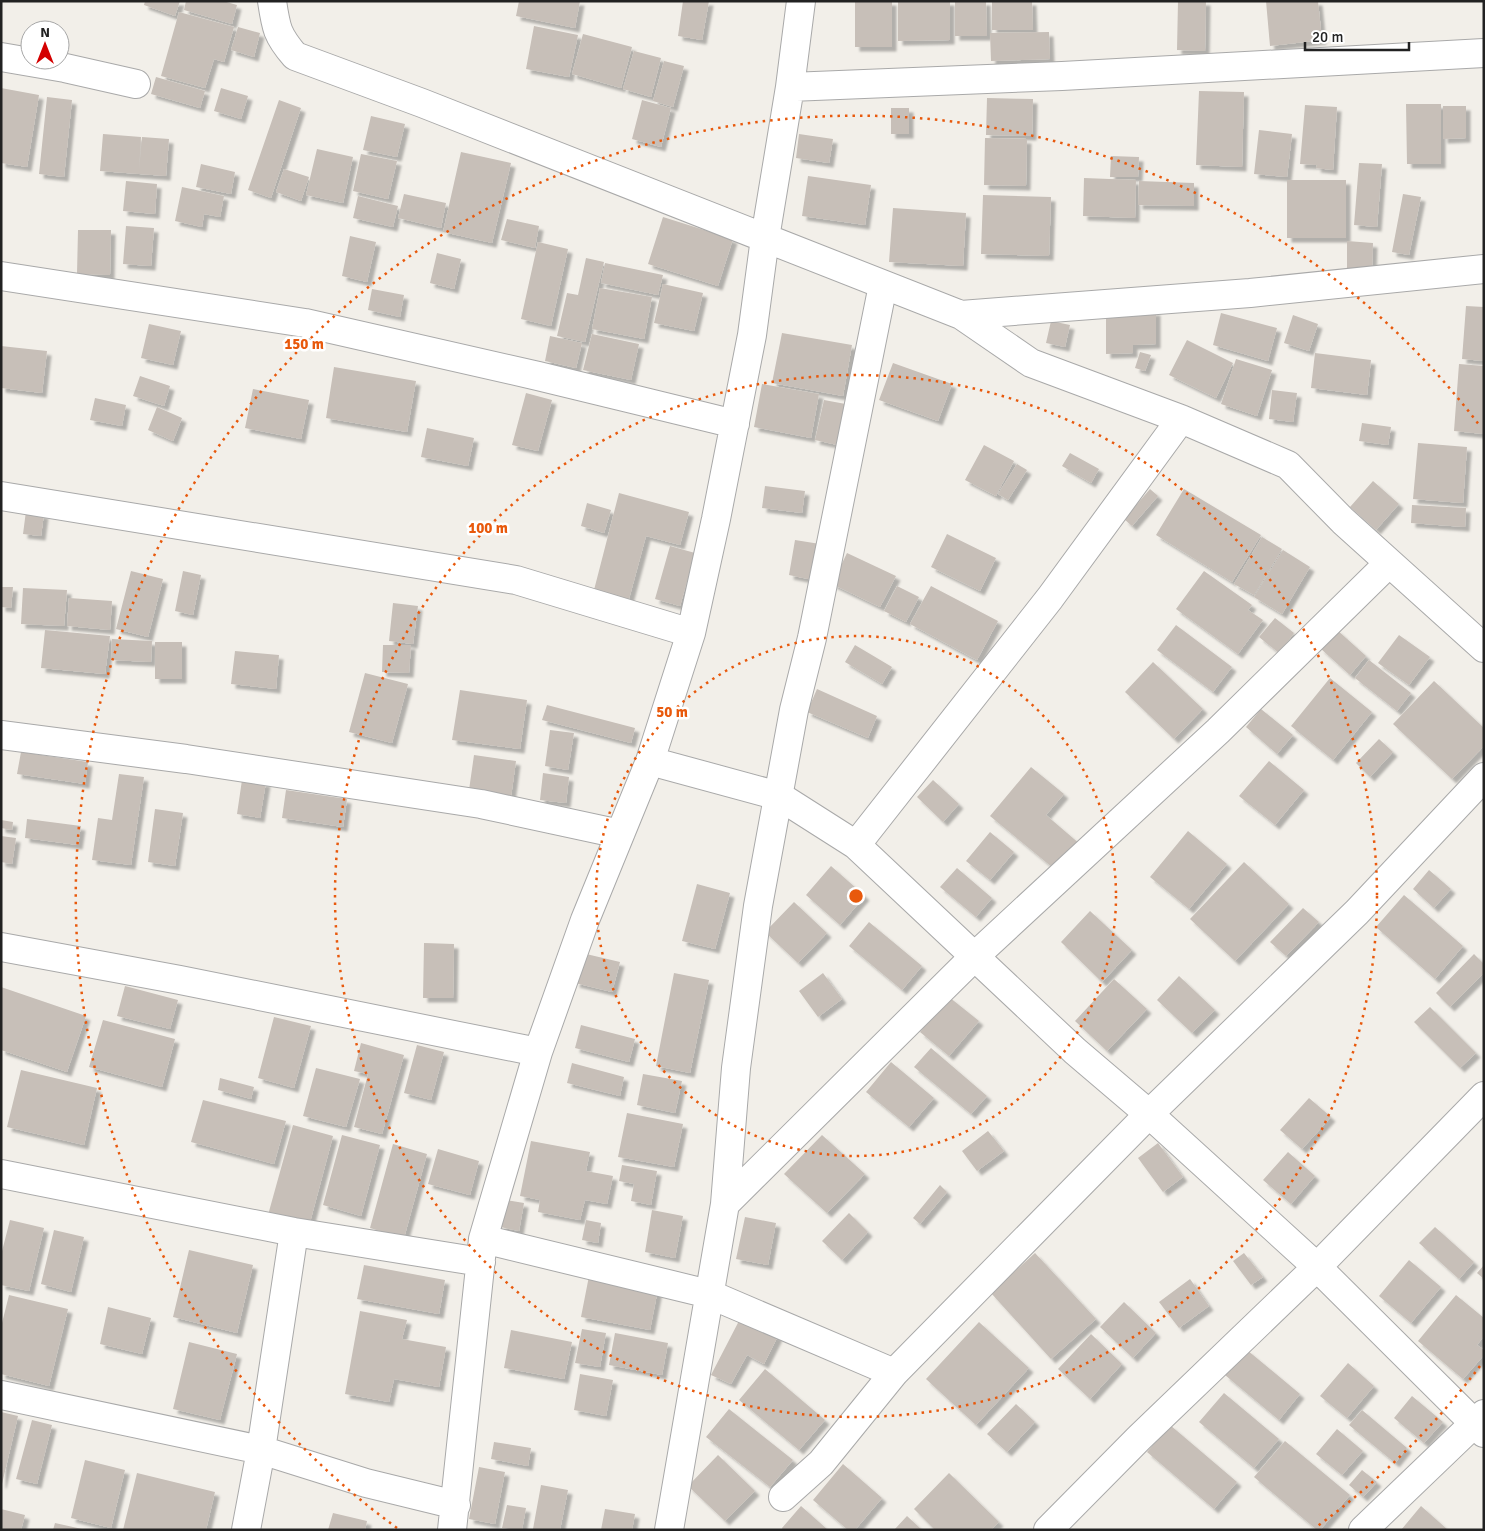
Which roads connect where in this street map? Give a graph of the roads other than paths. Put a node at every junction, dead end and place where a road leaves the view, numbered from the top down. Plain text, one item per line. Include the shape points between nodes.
1 (272, 1) edge
2 (800, 1) edge
3 (1484, 53) edge
4 (1, 58) edge
5 (136, 84) dead end
6 (790, 87) junction
7 (765, 238) junction
8 (1484, 269) edge
9 (1, 276) edge
10 (883, 284) junction
11 (961, 315) junction
12 (1181, 419) junction
13 (735, 424) junction
14 (1, 496) edge
15 (1390, 563) junction
16 (691, 633) junction
17 (1484, 648) edge
18 (1, 735) edge
19 (650, 761) junction
20 (1484, 777) edge
21 (779, 796) junction
22 (620, 834) junction
23 (856, 845) junction
24 (1, 947) edge
25 (974, 956) junction
26 (538, 1052) junction
27 (1484, 1096) edge
28 (1149, 1114) junction
29 (1, 1174) edge
30 (725, 1204) junction
31 (294, 1232) junction
32 (482, 1251) junction
33 (1317, 1267) junction
34 (709, 1294) junction
35 (894, 1373) junction
36 (1, 1395) edge
37 (1481, 1423) edge
38 (262, 1450) junction
39 (783, 1497) dead end
40 (454, 1517) edge
41 (246, 1530) edge
42 (669, 1530) edge
43 (1048, 1530) edge
44 (1363, 1530) edge

1 - 7 street via 275,26 295,56
2 - 6 street
3 - 6 street
4 - 5 street
6 - 7 street
7 - 10 street
7 - 13 street via 752,335
8 - 11 street via 1250,293
9 - 13 street via 305,322
10 - 11 street
10 - 21 street
11 - 12 street via 1031,363
12 - 15 street via 1288,465
12 - 23 street via 1050,598
13 - 16 street
14 - 16 street via 516,580
15 - 17 street
15 - 25 street via 1218,731
16 - 19 street
18 - 22 street via 186,759 481,804
19 - 21 street
19 - 22 street
20 - 28 street via 1357,912
21 - 23 street
21 - 30 street via 758,906 738,1059
22 - 26 street via 584,920
23 - 25 street
24 - 26 street
25 - 28 street via 1075,1051
25 - 30 street
26 - 32 street
27 - 33 street
28 - 33 street
28 - 35 street
29 - 31 street
30 - 34 street
31 - 32 street
31 - 38 street
32 - 34 street
32 - 40 street
33 - 37 street
33 - 43 street
34 - 35 street
34 - 42 street
35 - 39 street via 821,1463
36 - 38 street
37 - 44 street
38 - 40 street
38 - 41 street

